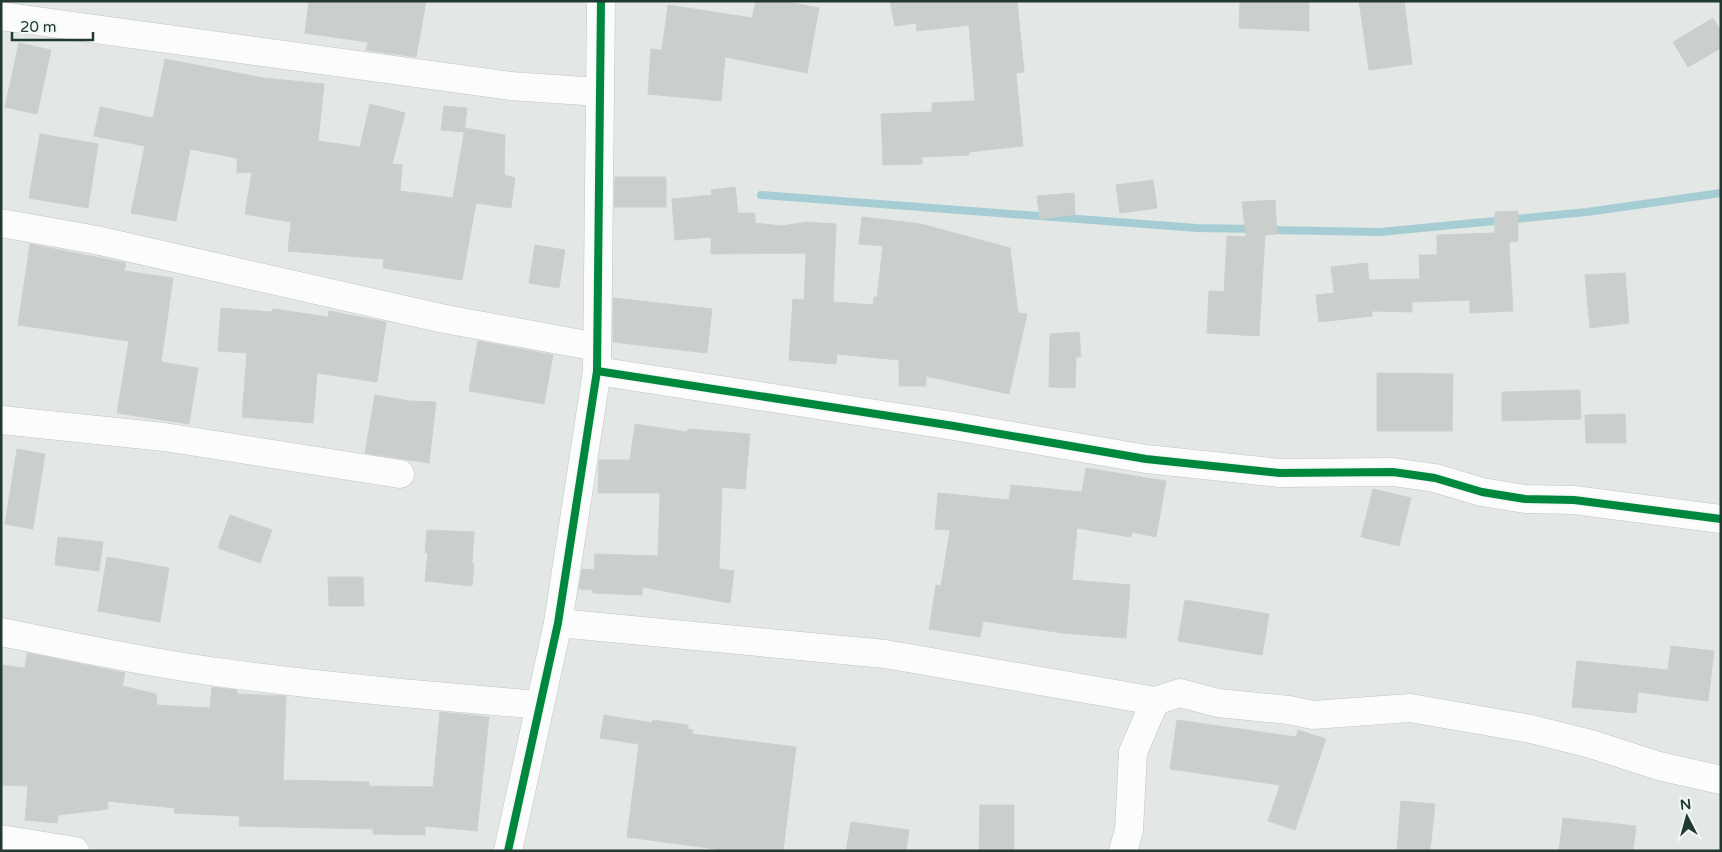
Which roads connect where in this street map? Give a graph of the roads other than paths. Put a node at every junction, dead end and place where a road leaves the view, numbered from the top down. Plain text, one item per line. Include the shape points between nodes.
1 (601, 1) edge
2 (1, 16) edge
3 (599, 92) junction
4 (1, 223) edge
5 (597, 359) junction
6 (1, 420) edge
7 (400, 474) dead end
8 (1721, 519) edge
9 (558, 623) junction
10 (1, 632) edge
11 (1155, 701) junction
12 (540, 705) junction
13 (1721, 780) edge
14 (1, 839) edge
15 (76, 851) edge
16 (508, 851) edge
17 (1123, 851) edge

1 - 3 street
2 - 3 street via 510,86
3 - 5 street
4 - 5 street via 96,240 440,318
5 - 8 street via 1146,459 1280,473 1393,472 1435,478 1482,492 1525,499 1574,500
5 - 9 street
6 - 7 street via 164,437
9 - 11 street via 885,654
9 - 12 street
10 - 12 street via 223,672 356,689
11 - 13 street via 1180,693 1218,703 1289,710 1313,716 1410,708 1532,728 1659,766
11 - 17 street via 1133,752 1129,830
12 - 16 street
14 - 15 street

